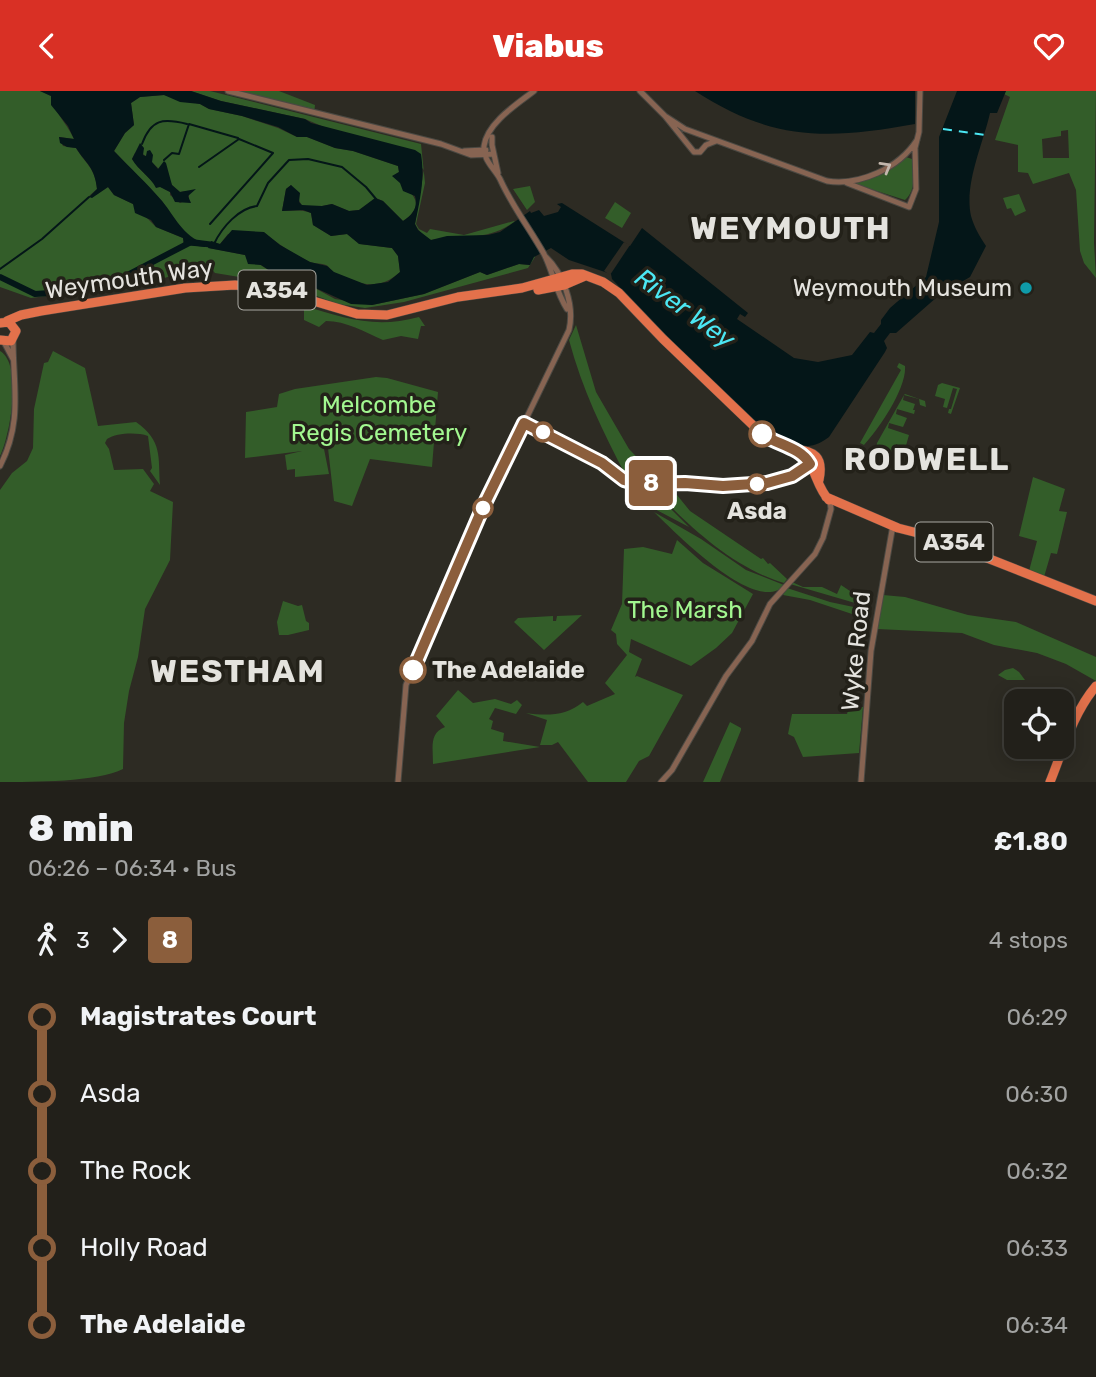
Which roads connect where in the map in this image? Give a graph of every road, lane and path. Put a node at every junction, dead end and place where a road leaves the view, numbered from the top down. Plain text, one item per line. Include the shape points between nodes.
1 (228, 91) edge
2 (534, 91) edge
3 (639, 91) edge
4 (920, 91) edge
5 (664, 117) junction
6 (501, 118) junction
7 (685, 129) junction
8 (697, 133) junction
9 (680, 136) junction
10 (917, 140) junction
11 (716, 141) junction
12 (703, 148) junction
13 (489, 151) junction
14 (904, 156) junction
15 (915, 160) junction
16 (847, 183) junction
17 (547, 258) junction
18 (550, 270) junction
19 (558, 283) junction
20 (525, 287) junction
21 (569, 311) junction
22 (29, 314) junction
23 (2, 322) edge
24 (16, 328) junction
25 (3, 341) edge
26 (0, 466) edge
27 (828, 499) junction
28 (892, 526) junction
29 (1096, 601) edge
30 (1096, 686) edge
31 (398, 782) edge
32 (661, 782) edge
33 (861, 782) edge
34 (1050, 782) edge

1 - 13 street via 461,151
2 - 6 street
3 - 5 street
4 - 10 street
5 - 7 street
5 - 9 street
6 - 13 street
6 - 13 street via 489,133
7 - 8 street
7 - 9 street
8 - 11 street
8 - 12 street
9 - 12 street via 694,152
10 - 14 street
10 - 15 street
11 - 12 street
11 - 16 street via 822,180
13 - 17 street via 499,177
14 - 15 street
16 -> 14 street
15 - 16 street via 916,189 910,205
17 - 18 street
17 - 19 street
17 - 19 street
18 - 19 street
18 - 20 street
19 - 20 highway, Weymouth Way / A354 via 534,290
19 - 21 street
19 - 21 street
19 - 27 highway, A354 via 583,277 603,282 621,295 759,431 816,464
20 - 22 highway, Weymouth Way / A354 via 458,297 387,315 357,314 272,289 235,285 185,288
21 - 31 street via 564,343 483,507 406,685
22 - 23 highway, Weymouth Way / A354
22 - 24 highway, Weymouth Way
23 - 24 highway, A354
24 - 25 highway
25 - 26 street via 14,361 16,413
27 - 28 highway, A354
27 - 32 street via 831,509 816,554 770,604 752,641
28 - 29 highway, A354 via 953,542
28 - 33 street, Wyke Road via 871,650
30 - 34 highway via 1076,718

